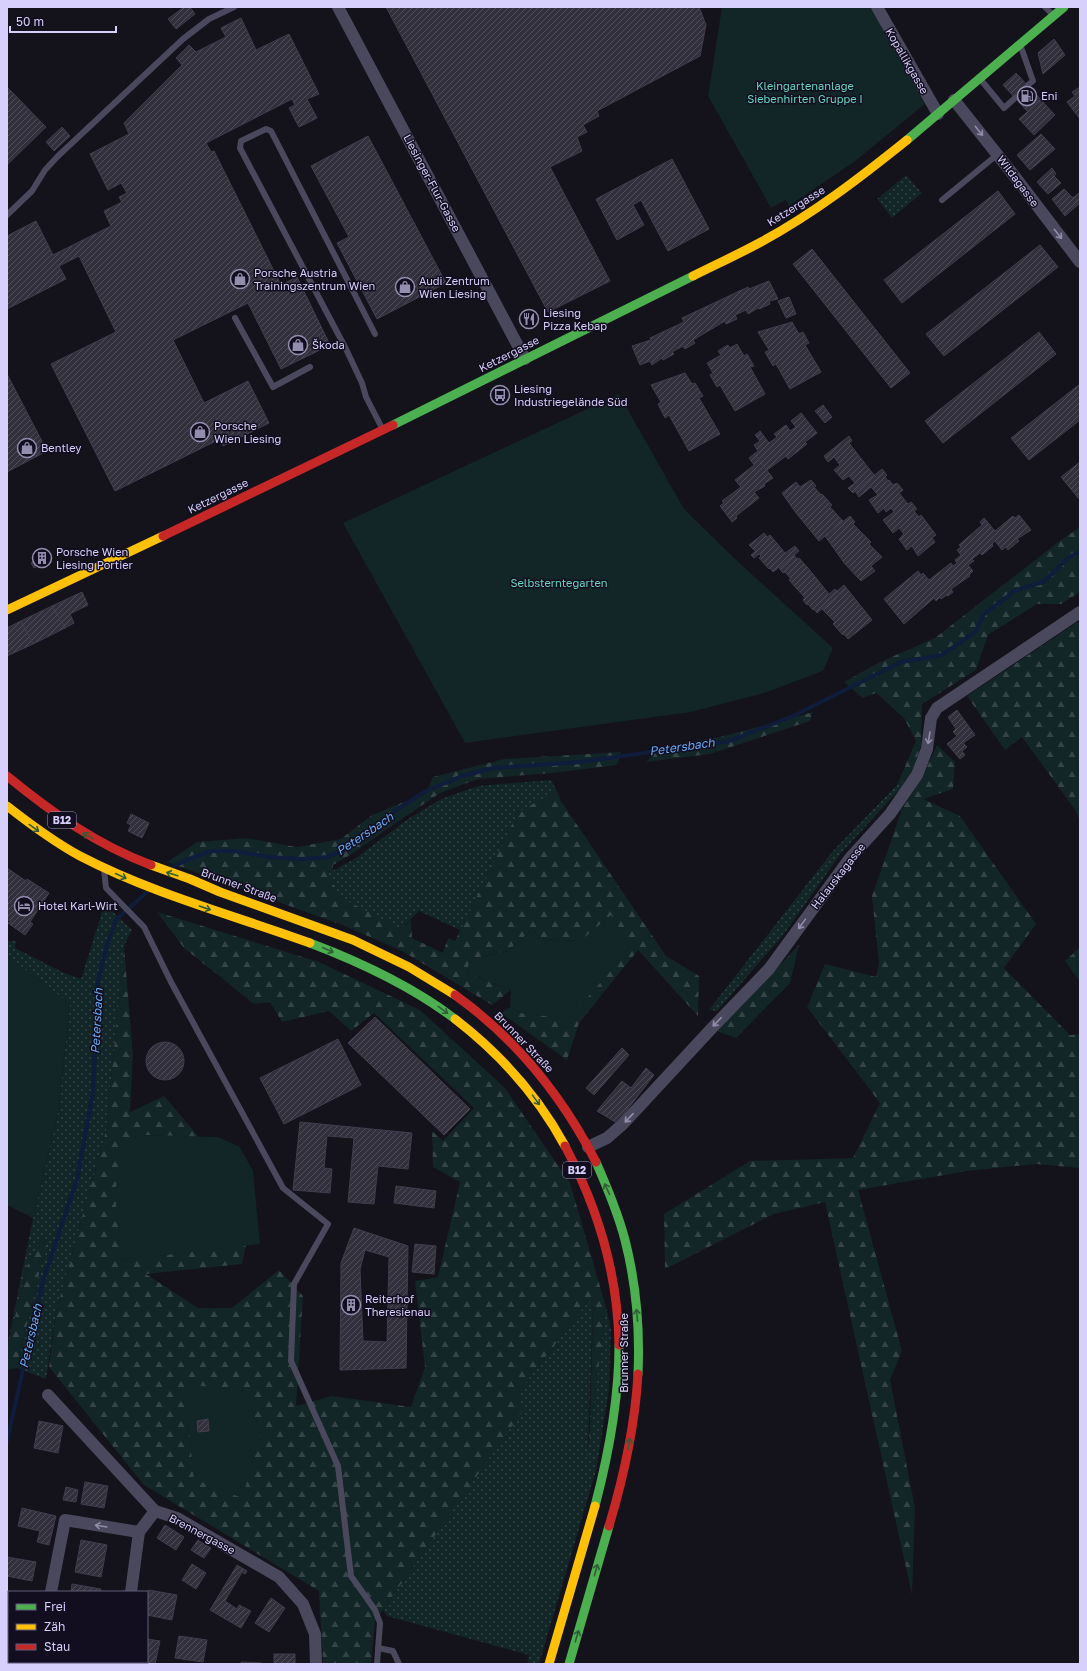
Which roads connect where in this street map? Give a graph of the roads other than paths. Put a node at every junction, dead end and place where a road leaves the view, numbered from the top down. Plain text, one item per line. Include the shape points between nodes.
1 (234, 7) edge
2 (338, 7) edge
3 (877, 7) edge
4 (1045, 7) edge
5 (1064, 7) edge
6 (1054, 16) junction
7 (1020, 45) junction
8 (980, 78) junction
9 (1028, 85) dead end
10 (1015, 98) dead end
11 (954, 100) junction
12 (938, 114) junction
13 (998, 154) junction
14 (942, 200) dead end
15 (7, 215) edge
16 (1080, 262) edge
17 (235, 318) dead end
18 (375, 334) dead end
19 (525, 359) junction
20 (310, 367) dead end
21 (383, 430) junction
22 (7, 610) edge
23 (1080, 612) edge
24 (7, 776) edge
25 (7, 806) edge
26 (104, 868) junction
27 (588, 1147) junction
28 (48, 1395) dead end
29 (155, 1511) junction
30 (139, 1532) junction
31 (51, 1591) edge
32 (131, 1591) edge
33 (378, 1648) junction
34 (316, 1664) edge
35 (378, 1664) edge
36 (399, 1664) edge
37 (549, 1664) edge
38 (569, 1664) edge

1 - 15 lane via 209,19 184,39 58,156 45,170 32,191
2 - 19 street, Liesinger-Flur-Gasse
3 - 12 street, Kopallikgasse
4 - 6 lane
5 - 6 main road, Ketzergasse
6 - 7 main road, Ketzergasse
7 - 8 main road, Ketzergasse
7 - 9 lane via 1032,81
8 - 10 lane via 1004,108
8 - 11 main road, Ketzergasse
11 - 12 main road, Ketzergasse
11 -> 13 street, Wildagasse
12 - 19 main road, Ketzergasse via 850,185 794,223 761,242
13 - 14 lane
13 -> 16 street, Wildagasse
17 - 20 lane via 272,387
18 - 21 lane via 271,131 266,128 241,141 240,148 346,349
19 - 21 main road, Ketzergasse
21 - 22 main road, Ketzergasse
23 -> 27 street, Halauskagasse via 937,708 931,718 927,749 917,775 890,814 850,858 769,969 623,1124 607,1138
27 -> 24 main road, Brunner Straße / B12 via 537,1070 500,1031 463,1000 402,963 356,942 220,893 117,851 70,825
25 -> 26 main road, Brunner Straße / B12 via 54,841
26 - 33 lane via 106,888 144,927 171,982 283,1188 328,1224 294,1284 291,1361 338,1466 351,1576 375,1610 380,1623
26 -> 37 main road, Brunner Straße / B12 via 168,895 321,947 406,986 471,1031 500,1059 548,1116 590,1197 599,1223 613,1274 617,1304 619,1373 615,1413 599,1491
38 -> 27 main road, Brunner Straße / B12 via 619,1492 630,1443 638,1363 638,1319 624,1236 612,1200
28 - 29 street, Brennergasse
29 - 30 street
29 - 34 street, Brennergasse via 177,1518 279,1577 303,1604 315,1634
30 -> 31 street via 65,1520
30 - 32 street
33 - 35 lane
33 - 36 lane via 393,1651

